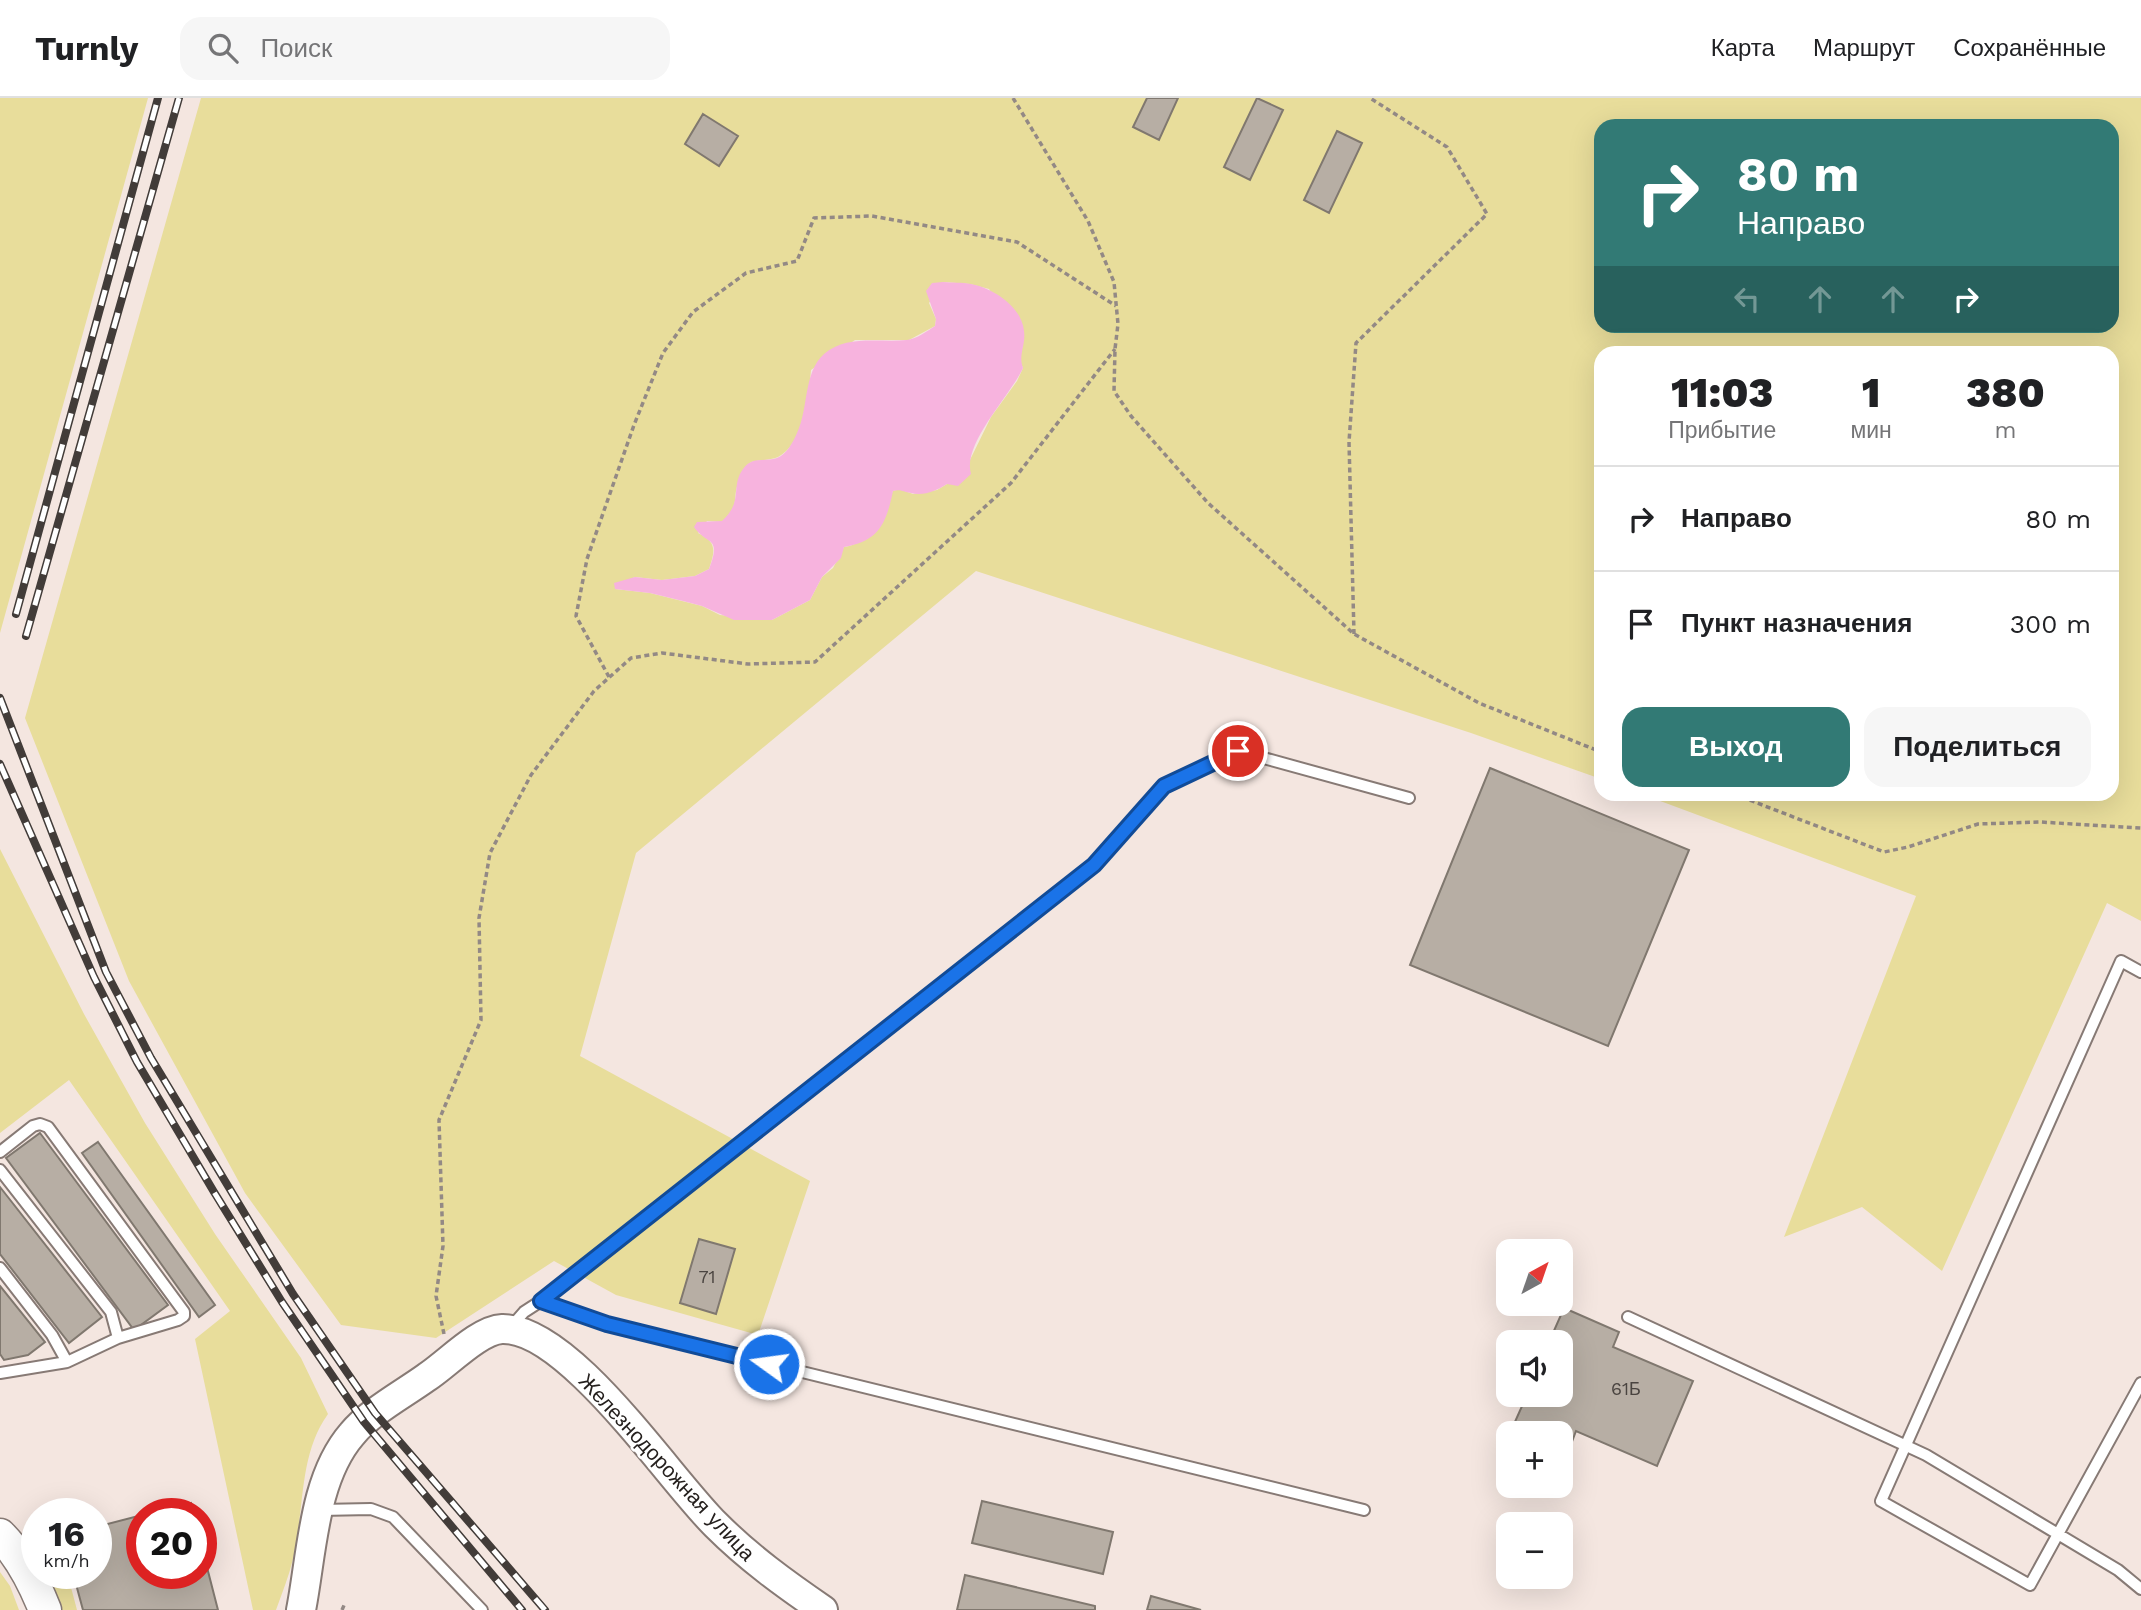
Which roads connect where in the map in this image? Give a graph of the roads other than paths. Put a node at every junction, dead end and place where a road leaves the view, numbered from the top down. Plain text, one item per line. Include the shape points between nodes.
1 (1409, 798) dead end
2 (2141, 972) edge
3 (0, 1152) edge
4 (0, 1170) edge
5 (0, 1268) edge
6 (541, 1301) junction
7 (1628, 1317) dead end
8 (509, 1329) junction
9 (118, 1338) junction
10 (67, 1362) junction
11 (0, 1373) edge
12 (2141, 1382) edge
13 (1906, 1445) junction
14 (318, 1510) junction
15 (1364, 1510) dead end
16 (2058, 1534) junction
17 (0, 1535) edge
18 (2141, 1590) edge
19 (45, 1610) edge
20 (301, 1610) edge
21 (482, 1610) edge
22 (823, 1610) edge

1 - 6 lane via 1238,751 1164,786 1094,865
2 - 13 lane via 2121,961
3 - 9 lane via 33,1126 47,1126 184,1312 178,1320
4 - 9 lane via 111,1312
5 - 10 lane
6 - 8 lane
6 - 15 lane via 607,1324
7 - 13 lane
8 - 14 street via 484,1334 353,1432 336,1458
8 - 22 street, Железнодорожная улица via 552,1348 603,1393 714,1524 759,1565
9 - 10 lane
10 - 11 lane
12 - 16 lane
13 - 16 lane
13 - 16 lane via 1881,1501 2029,1585
14 - 20 street
14 - 21 lane via 371,1509 393,1517
16 - 18 lane via 2118,1570
17 - 19 main road via 35,1584

